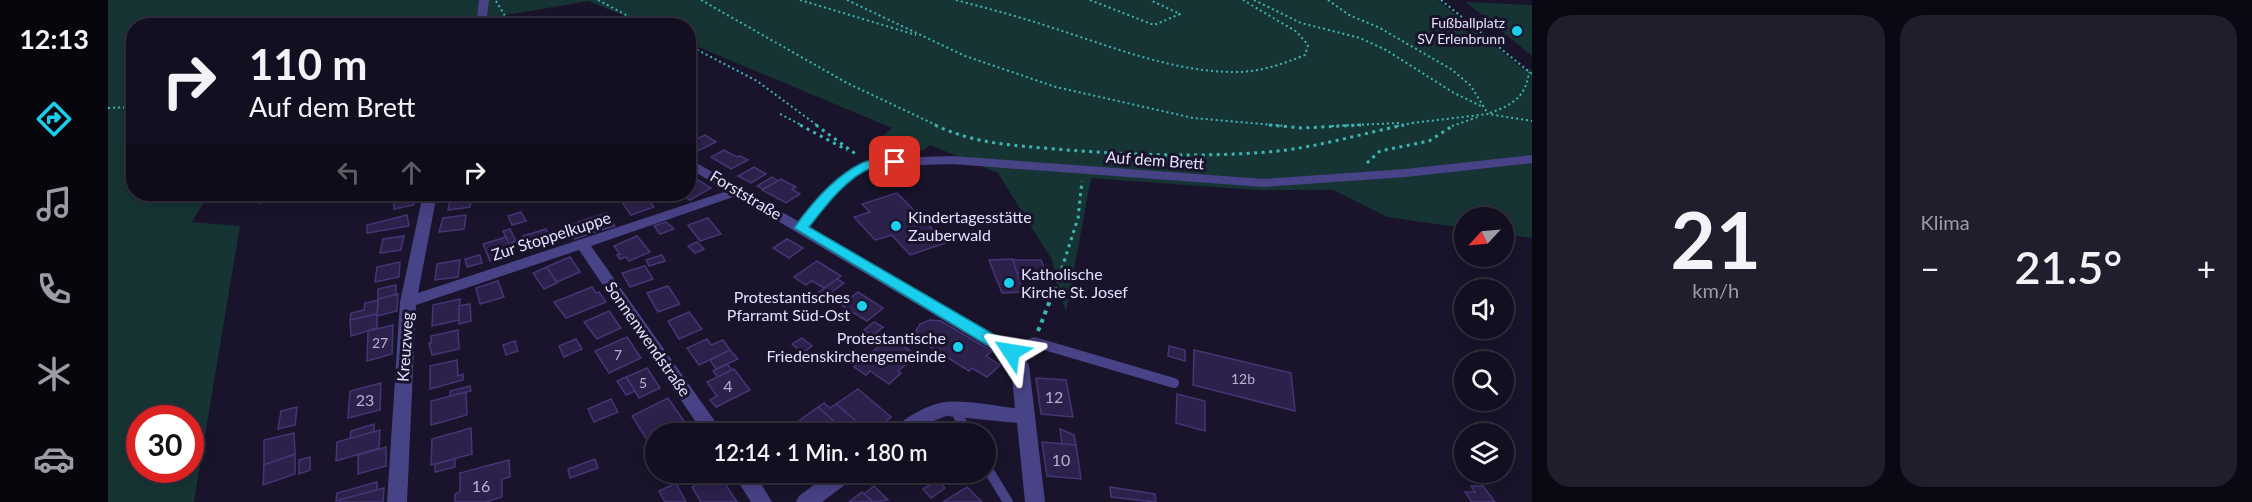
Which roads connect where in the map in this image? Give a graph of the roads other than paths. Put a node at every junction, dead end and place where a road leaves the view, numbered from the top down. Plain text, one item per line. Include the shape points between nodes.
1 (484, 0) edge
2 (482, 18) edge
3 (1532, 159) edge
4 (696, 167) edge
5 (739, 191) junction
6 (429, 201) edge
7 (801, 228) junction
8 (582, 244) junction
9 (408, 302) junction
10 (1011, 352) junction
11 (1174, 383) dead end
12 (954, 408) junction
13 (1024, 416) junction
14 (707, 423) edge
15 (917, 423) edge
16 (962, 423) edge
17 (996, 482) edge
18 (749, 483) edge
19 (832, 483) edge
20 (397, 502) edge
21 (762, 502) edge
22 (806, 502) edge
23 (1008, 502) edge
24 (1035, 502) edge

1 - 2 street
3 - 7 lane, Auf dem Brett via 1264,183 952,160 895,162 867,165 827,195
4 - 5 street, Forststraße
5 - 7 street, Forststraße
5 - 8 street, Zur Stoppelkuppe
6 - 9 street, Kreuzweg
7 - 10 street, Forststraße
8 - 9 street, Zur Stoppelkuppe
8 - 14 street, Sonnenwendstraße
9 - 20 street, Kreuzweg
10 - 11 lane via 1034,342
10 - 13 street via 1020,365
12 - 13 street
12 - 15 street via 934,412
12 - 16 lane
13 - 24 street
17 - 23 lane
18 - 21 street
19 - 22 street

